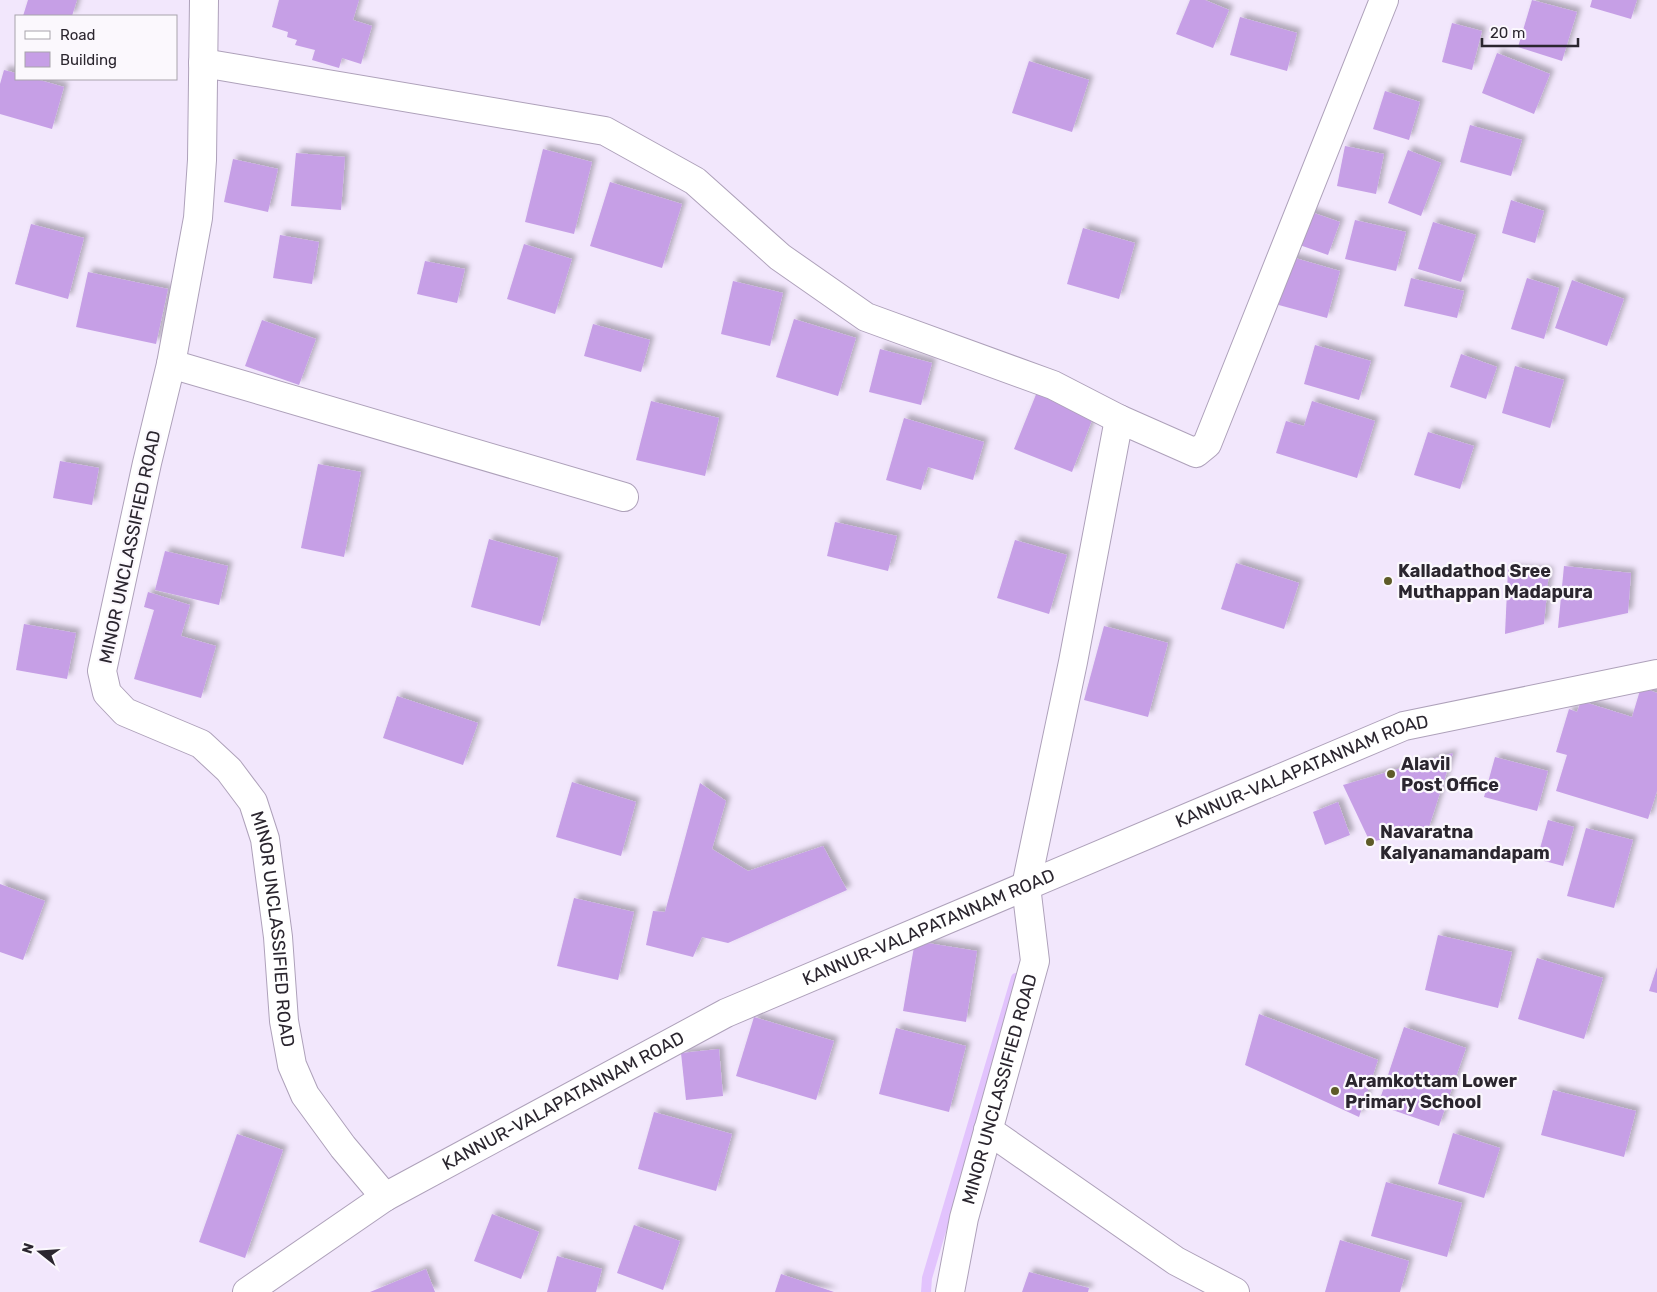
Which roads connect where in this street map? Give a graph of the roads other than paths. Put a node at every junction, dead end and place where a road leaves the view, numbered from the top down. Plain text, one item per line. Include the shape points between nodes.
1 (204, 0) edge
2 (1384, 0) edge
3 (203, 63) junction
4 (171, 364) junction
5 (1119, 418) junction
6 (624, 497) dead end
7 (1657, 674) edge
8 (1026, 886) junction
9 (988, 1130) junction
10 (385, 1197) junction
11 (247, 1292) edge
12 (950, 1292) edge
13 (1235, 1292) edge

1 - 3 street, MINOR UNCLASSIFIED ROAD
2 - 5 street via 1207,444 1196,453
3 - 4 street, MINOR UNCLASSIFIED ROAD via 198,218
3 - 5 street via 605,131 695,181 780,257 866,317 1053,385
4 - 6 street
4 - 10 street, MINOR UNCLASSIFIED ROAD via 102,671 107,693 124,712 200,744 229,770 253,802 265,839 278,937 284,1021 292,1065 305,1095
5 - 8 street, MINOR UNCLASSIFIED ROAD
7 - 8 street, KANNUR-VALAPATANNAM ROAD via 1404,726
8 - 9 street, MINOR UNCLASSIFIED ROAD via 1035,961
8 - 10 street, KANNUR-VALAPATANNAM ROAD via 726,1013
9 - 12 street, MINOR UNCLASSIFIED ROAD via 964,1218
9 - 13 street via 1176,1261
10 - 11 street, KANNUR-VALAPATANNAM ROAD

